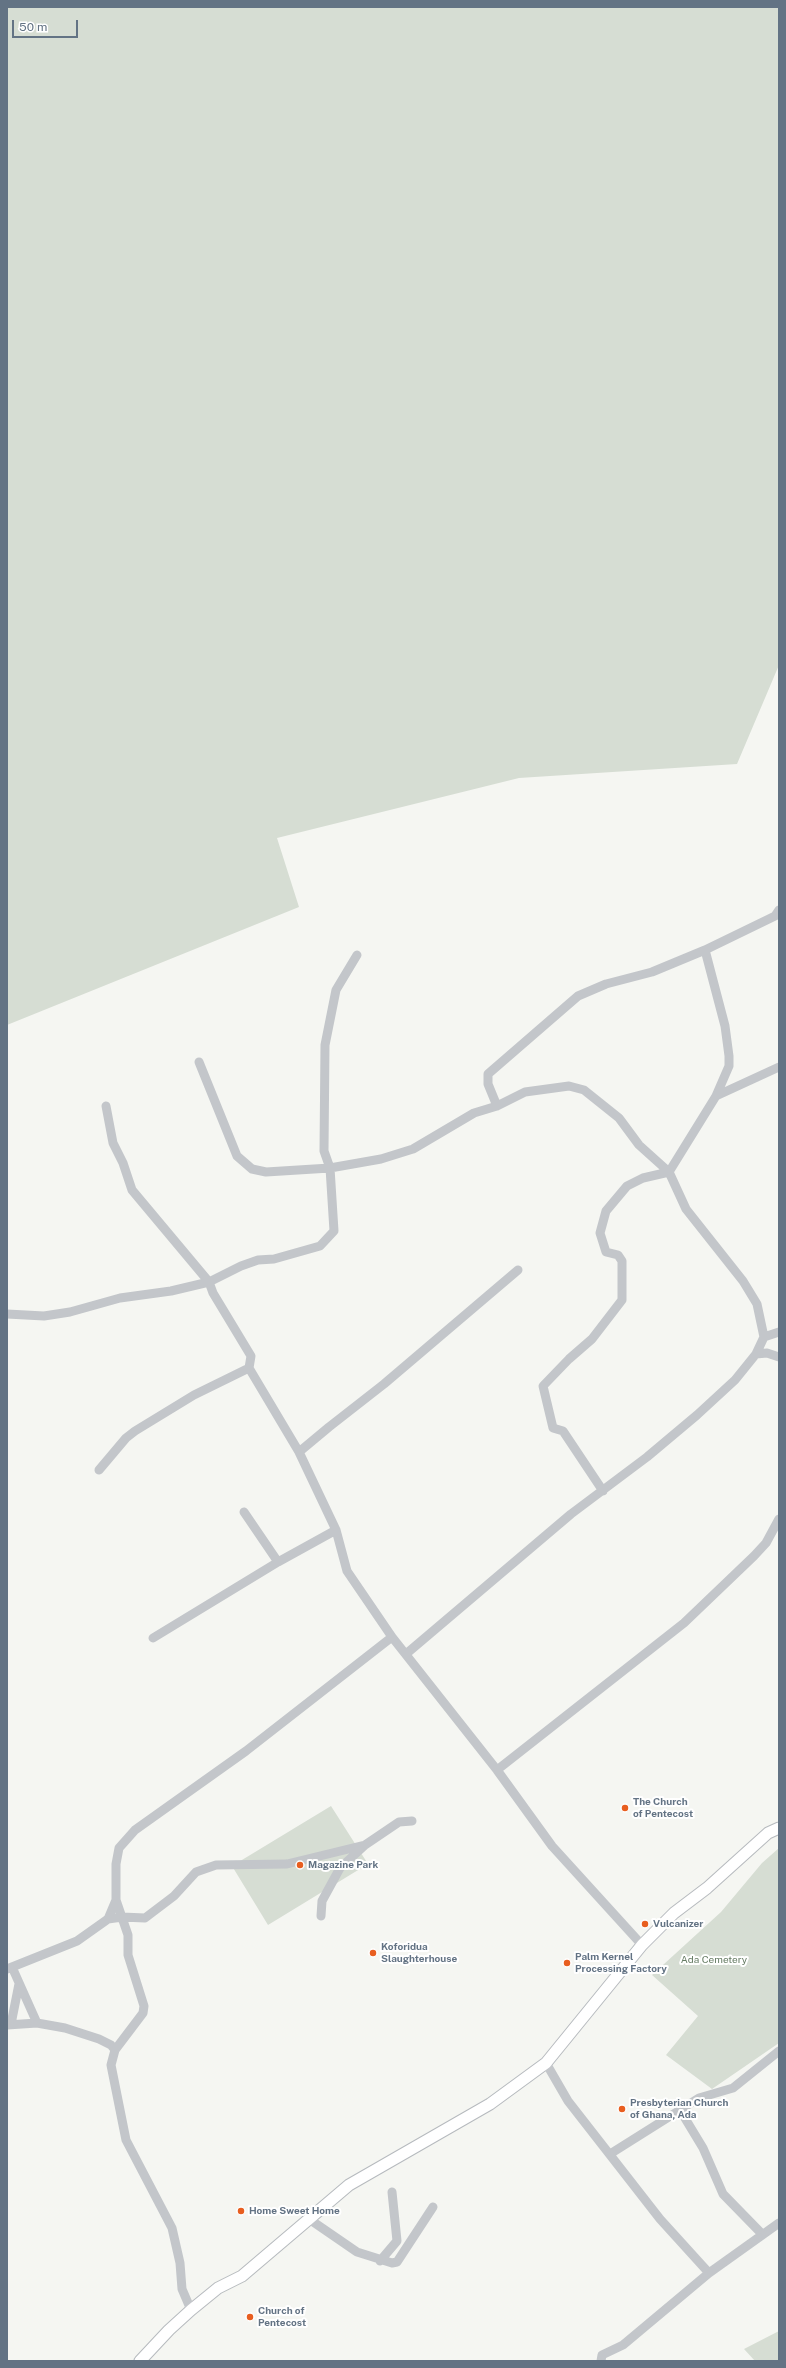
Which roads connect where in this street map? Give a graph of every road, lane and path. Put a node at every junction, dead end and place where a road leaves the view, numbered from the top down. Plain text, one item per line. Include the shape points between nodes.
1 (779, 910) edge
2 (705, 950) junction
3 (356, 955) dead end
4 (199, 1062) dead end
5 (779, 1067) edge
6 (716, 1096) junction
7 (106, 1106) dead end
8 (497, 1106) junction
9 (330, 1168) junction
10 (669, 1172) junction
11 (518, 1270) dead end
12 (209, 1282) junction
13 (7, 1314) edge
14 (779, 1332) edge
15 (764, 1338) junction
16 (756, 1354) junction
17 (779, 1357) edge
18 (250, 1368) junction
19 (299, 1452) junction
20 (100, 1470) dead end
21 (603, 1491) junction
22 (244, 1512) dead end
23 (779, 1519) edge
24 (336, 1530) junction
25 (278, 1562) junction
26 (392, 1637) junction
27 (153, 1638) dead end
28 (406, 1654) junction
29 (497, 1770) junction
30 (412, 1821) dead end
31 (779, 1828) edge
32 (365, 1845) junction
33 (116, 1900) junction
34 (321, 1916) dead end
35 (122, 1917) junction
36 (108, 1919) junction
37 (642, 1945) junction
38 (10, 1968) edge
39 (19, 1984) junction
40 (37, 2023) junction
41 (9, 2025) edge
42 (115, 2050) junction
43 (779, 2051) edge
44 (546, 2063) junction
45 (680, 2110) junction
46 (610, 2154) junction
47 (392, 2192) dead end
48 (433, 2207) dead end
49 (310, 2219) junction
50 (779, 2223) edge
51 (762, 2234) junction
52 (380, 2261) junction
53 (709, 2273) junction
54 (191, 2310) junction
55 (140, 2361) edge
56 (601, 2361) edge

1 - 2 street via 775,916
2 - 6 street via 725,1026 729,1056 729,1066
2 - 8 street via 652,972 606,984 578,996 488,1074 488,1084
3 - 9 street via 336,990 325,1045 324,1151
4 - 9 street via 237,1156 252,1169 266,1172
5 - 6 street
6 - 10 street
7 - 12 street via 113,1143 123,1162 132,1190
8 - 9 street via 474,1113 413,1149 381,1159
8 - 10 street via 525,1092 558,1086 579,1088 619,1118 639,1145
9 - 12 street via 334,1231 320,1246 274,1259 258,1260
10 - 15 street via 686,1209 758,1304
10 - 21 street via 642,1178 627,1186 606,1211 600,1233 606,1252 618,1255 622,1261 622,1300 592,1339 543,1386 553,1428 563,1431
11 - 19 street via 384,1384 328,1426
12 - 13 street via 120,1298 70,1312 44,1316
12 - 18 street via 212,1293 251,1356
14 - 15 street
15 - 16 street
16 - 17 street via 768,1353
16 - 21 street via 735,1380 697,1415
18 - 19 street
18 - 20 street via 194,1395 135,1431 126,1438
19 - 24 street
21 - 28 street via 571,1514
22 - 25 street
23 - 29 street via 766,1543 684,1623
24 - 25 street
24 - 26 street via 347,1571
25 - 27 street
26 - 28 street
26 - 33 street via 246,1751 135,1830 118,1848
28 - 29 street
29 - 37 street via 552,1846
30 - 32 street via 399,1822
31 - 37 main road via 768,1833 707,1888 674,1913
32 - 34 street via 340,1868 322,1900
32 - 35 street via 287,1864 216,1865 196,1872 174,1896 145,1918
33 - 35 street
33 - 36 street
35 - 36 street
35 - 42 street via 128,1934 128,1956 144,2006 143,2013
36 - 38 street via 77,1941
37 - 44 main road
38 - 39 street
39 - 40 street
39 - 41 street
40 - 41 street
40 - 42 street via 65,2028 99,2039
42 - 54 street via 111,2066 126,2140 172,2228 180,2263 182,2289
43 - 45 street via 733,2088 699,2098
44 - 46 street via 568,2101
44 - 49 main road via 490,2104 349,2185
45 - 46 street
45 - 51 street via 703,2148 723,2194
46 - 53 street via 660,2219
47 - 52 street via 397,2241
48 - 52 street via 397,2262
49 - 52 street via 357,2252
49 - 54 main road via 242,2276 218,2288
50 - 51 street
51 - 53 street
53 - 56 street via 623,2345 602,2355
54 - 55 main road

